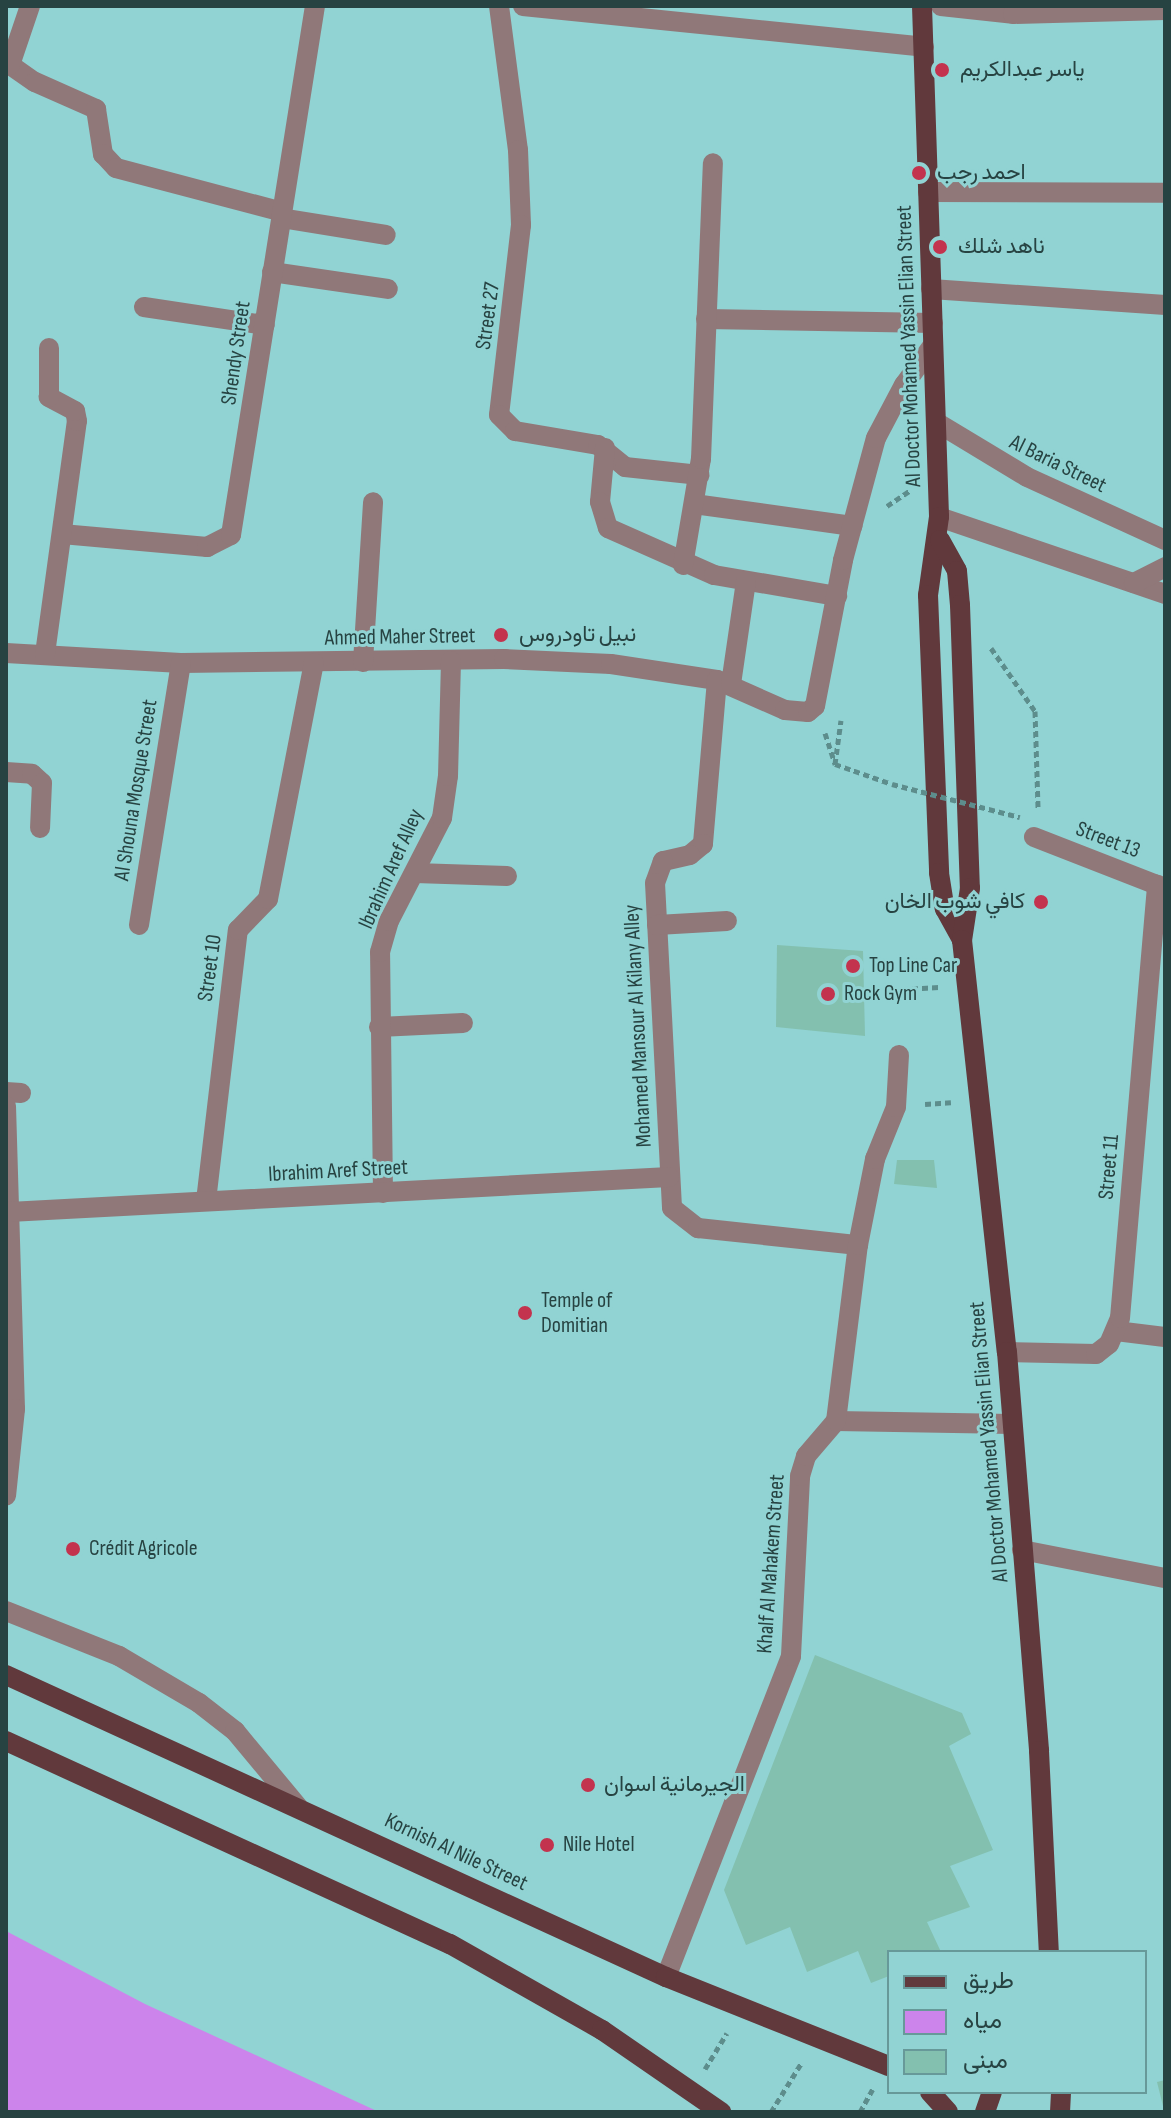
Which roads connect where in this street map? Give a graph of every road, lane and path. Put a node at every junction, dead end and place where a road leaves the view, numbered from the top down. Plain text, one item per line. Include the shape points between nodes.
1 (30, 6) edge
2 (315, 6) edge
3 (499, 6) edge
4 (523, 6) edge
5 (922, 6) edge
6 (941, 6) edge
7 (1165, 10) edge
8 (662, 12) edge
9 (924, 47) junction
10 (8, 64) edge
11 (713, 163) dead end
12 (928, 192) junction
13 (1165, 193) edge
14 (281, 215) junction
15 (386, 235) dead end
16 (272, 272) junction
17 (388, 289) dead end
18 (931, 289) junction
19 (1165, 305) edge
20 (144, 307) dead end
21 (706, 319) junction
22 (933, 323) junction
23 (265, 325) junction
24 (933, 345) junction
25 (49, 348) dead end
26 (936, 422) junction
27 (605, 448) junction
28 (700, 475) junction
29 (920, 483) dead end
30 (373, 502) dead end
31 (694, 504) junction
32 (882, 510) dead end
33 (939, 517) junction
34 (852, 526) junction
35 (62, 534) junction
36 (940, 540) junction
37 (1165, 540) edge
38 (683, 565) junction
39 (1165, 567) edge
40 (746, 581) junction
41 (1134, 583) junction
42 (1165, 594) edge
43 (837, 596) junction
44 (960, 605) junction
45 (6, 653) edge
46 (45, 654) junction
47 (451, 661) junction
48 (363, 662) junction
49 (181, 663) junction
50 (314, 663) junction
51 (724, 682) junction
52 (817, 698) junction
53 (6, 772) edge
54 (1020, 817) dead end
55 (40, 828) dead end
56 (1036, 830) joint
57 (415, 873) junction
58 (507, 876) dead end
59 (1161, 886) edge
60 (727, 921) dead end
61 (139, 925) dead end
62 (657, 925) junction
63 (962, 940) junction
64 (920, 988) dead end
65 (872, 991) dead end
66 (463, 1023) dead end
67 (379, 1027) junction
68 (899, 1055) dead end
69 (11, 1097) edge
70 (980, 1099) junction
71 (896, 1107) junction
72 (669, 1177) junction
73 (383, 1193) junction
74 (206, 1201) junction
75 (9, 1212) junction
76 (858, 1245) junction
77 (1116, 1331) junction
78 (1165, 1337) edge
79 (1007, 1352) junction
80 (836, 1421) junction
81 (1012, 1424) junction
82 (6, 1496) edge
83 (1022, 1550) junction
84 (1165, 1578) edge
85 (6, 1611) edge
86 (6, 1675) edge
87 (6, 1741) edge
88 (298, 1807) junction
89 (1047, 1948) edge
90 (666, 1977) junction
91 (744, 2006) junction
92 (819, 2035) junction
93 (887, 2065) edge
94 (692, 2090) junction
95 (932, 2094) edge
96 (721, 2112) edge
97 (771, 2112) edge
98 (948, 2112) edge

1 - 10 street
2 - 14 street, Shendy Street
3 - 27 street, Street 27 via 518,150 521,225 499,415 515,431
4 - 8 street
5 - 9 main road, Al Doctor Mohamed Yassin Elian Street
6 - 7 street via 1013,14
8 - 9 street
9 - 12 main road, Al Doctor Mohamed Yassin Elian Street
10 - 14 street via 96,109 103,154 116,168
11 - 21 street
12 - 13 street
12 - 18 main road, Al Doctor Mohamed Yassin Elian Street
14 - 15 street
14 - 16 street, Shendy Street
16 - 17 street
16 - 23 street, Shendy Street
18 - 19 street
18 - 22 main road, Al Doctor Mohamed Yassin Elian Street
20 - 23 street
21 - 22 street
21 - 28 street
22 - 24 main road, Al Doctor Mohamed Yassin Elian Street
23 - 35 street, Shendy Street via 231,535 207,547
24 - 26 main road, Al Doctor Mohamed Yassin Elian Street
24 - 34 street via 876,438
25 - 35 street via 49,397 77,416
26 - 33 main road, Al Doctor Mohamed Yassin Elian Street
26 - 37 street, Al Baria Street via 1027,477
27 - 28 street, Street 27 via 625,467
27 - 38 street via 600,502 608,528
28 - 31 street
29 - 32 path
30 - 48 street
31 - 34 street
31 - 38 street
33 - 36 main road, Al Doctor Mohamed Yassin Elian Street
33 - 41 street
34 - 43 street
35 - 46 street
36 - 44 main road, Al Doctor Mohamed Yassin Elian Street via 957,571
36 - 63 main road, Al Doctor Mohamed Yassin Elian Street via 929,564 928,595 939,882 945,909
38 - 40 street
39 - 41 street
40 - 43 street
40 - 51 street
41 - 42 street
43 - 52 street
44 - 56 path via 1035,711
44 - 63 main road, Al Doctor Mohamed Yassin Elian Street via 970,871
45 - 46 street, Ahmed Maher Street
46 - 49 street, Ahmed Maher Street
47 - 48 street, Ahmed Maher Street
47 - 51 street, Ahmed Maher Street via 611,664
47 - 57 street, Ibrahim Aref Alley via 447,797 435,837
48 - 50 street, Ahmed Maher Street
49 - 50 street, Ahmed Maher Street
49 - 61 street, Al Shouna Mosque Street
50 - 74 street, Street 10 via 268,899 238,930
51 - 52 street, Ahmed Maher Street via 801,714
51 - 62 street, Mohamed Mansour Al Kilany Alley via 703,844 690,855 663,861 656,871
52 - 54 path, bridge via 835,764
53 - 55 street via 32,774 42,783
56 - 59 street, Street 13
57 - 58 street
57 - 67 street, Ibrahim Aref Alley via 389,921 380,952
59 - 77 street, Street 11
60 - 62 street
62 - 72 street, Mohamed Mansour Al Kilany Alley
63 - 70 main road, Al Doctor Mohamed Yassin Elian Street
64 - 65 path
66 - 67 street
67 - 73 street, Ibrahim Aref Alley
68 - 71 street
69 - 75 street
70 - 71 path
70 - 79 main road, Al Doctor Mohamed Yassin Elian Street
71 - 76 street via 875,1159
72 - 73 street, Ibrahim Aref Street
72 - 76 street, Mohamed Mansour Al Kilany Alley via 672,1208 698,1228
73 - 74 street, Ibrahim Aref Street
74 - 75 street, Ibrahim Aref Street
75 - 82 street via 15,1409
76 - 80 street
77 - 78 street
77 - 79 street via 1096,1354
79 - 81 main road, Al Doctor Mohamed Yassin Elian Street
80 - 81 street
80 - 90 street, Khalf Al Mahakem Street via 806,1456 800,1476 791,1656
81 - 83 main road, Al Doctor Mohamed Yassin Elian Street
83 - 84 street
83 - 89 main road, Al Doctor Mohamed Yassin Elian Street
85 - 88 street via 119,1656 199,1703 235,1731
86 - 88 main road, Kornish Al Nile Street
87 - 94 main road via 450,1944 590,2022
88 - 90 main road, Kornish Al Nile Street
90 - 91 main road, Kornish Al Nile Street
91 - 92 main road, Kornish Al Nile Street
91 - 94 path
92 - 93 main road, Kornish Al Nile Street
92 - 97 path
94 - 96 main road
95 - 98 main road

